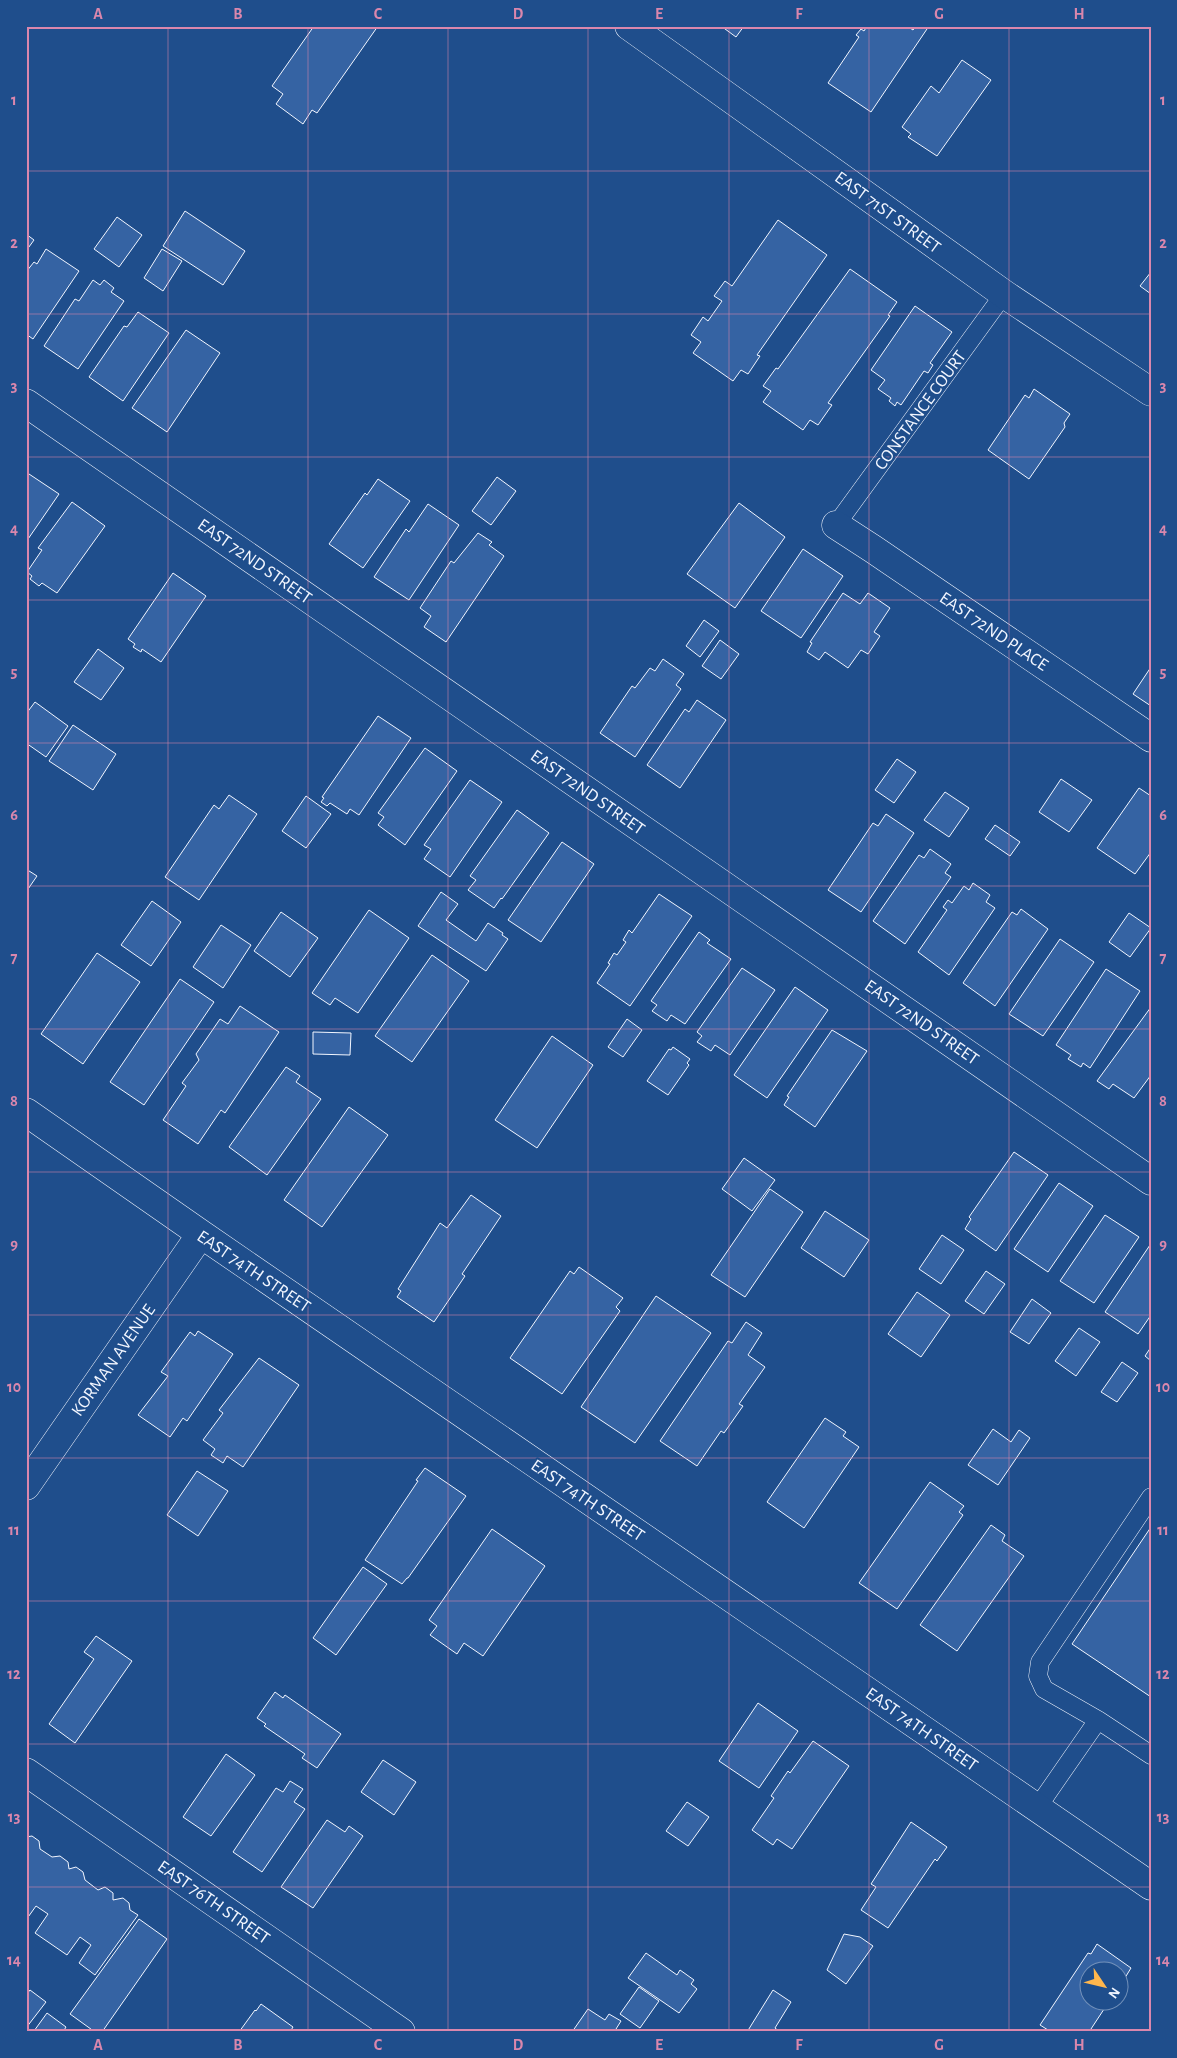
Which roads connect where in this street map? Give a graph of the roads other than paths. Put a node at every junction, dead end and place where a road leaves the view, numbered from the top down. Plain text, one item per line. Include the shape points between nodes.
1 (629, 26) edge
2 (1004, 294) junction
3 (1151, 392) edge
4 (26, 403) edge
5 (836, 525) joint
6 (1151, 738) edge
7 (26, 1112) edge
8 (1151, 1181) edge
9 (201, 1234) junction
10 (26, 1486) edge
11 (1151, 1496) edge
12 (1098, 1720) junction
13 (1151, 1755) edge
14 (26, 1772) edge
15 (1037, 1808) junction
16 (1151, 1886) edge
17 (401, 2032) edge

1 - 2 street, EAST 71ST STREET
2 - 3 street, EAST 71ST STREET
2 - 5 lane, CONSTANCE COURT
4 - 8 street, EAST 72ND STREET
5 - 6 street, EAST 72ND PLACE
7 - 9 street, EAST 74TH STREET
9 - 10 street, KORMAN AVENUE
9 - 15 street, EAST 74TH STREET
11 - 12 lane via 1040,1662 1038,1676 1044,1689
12 - 13 lane
12 - 15 lane
14 - 17 street, EAST 76TH STREET
15 - 16 street, EAST 74TH STREET

